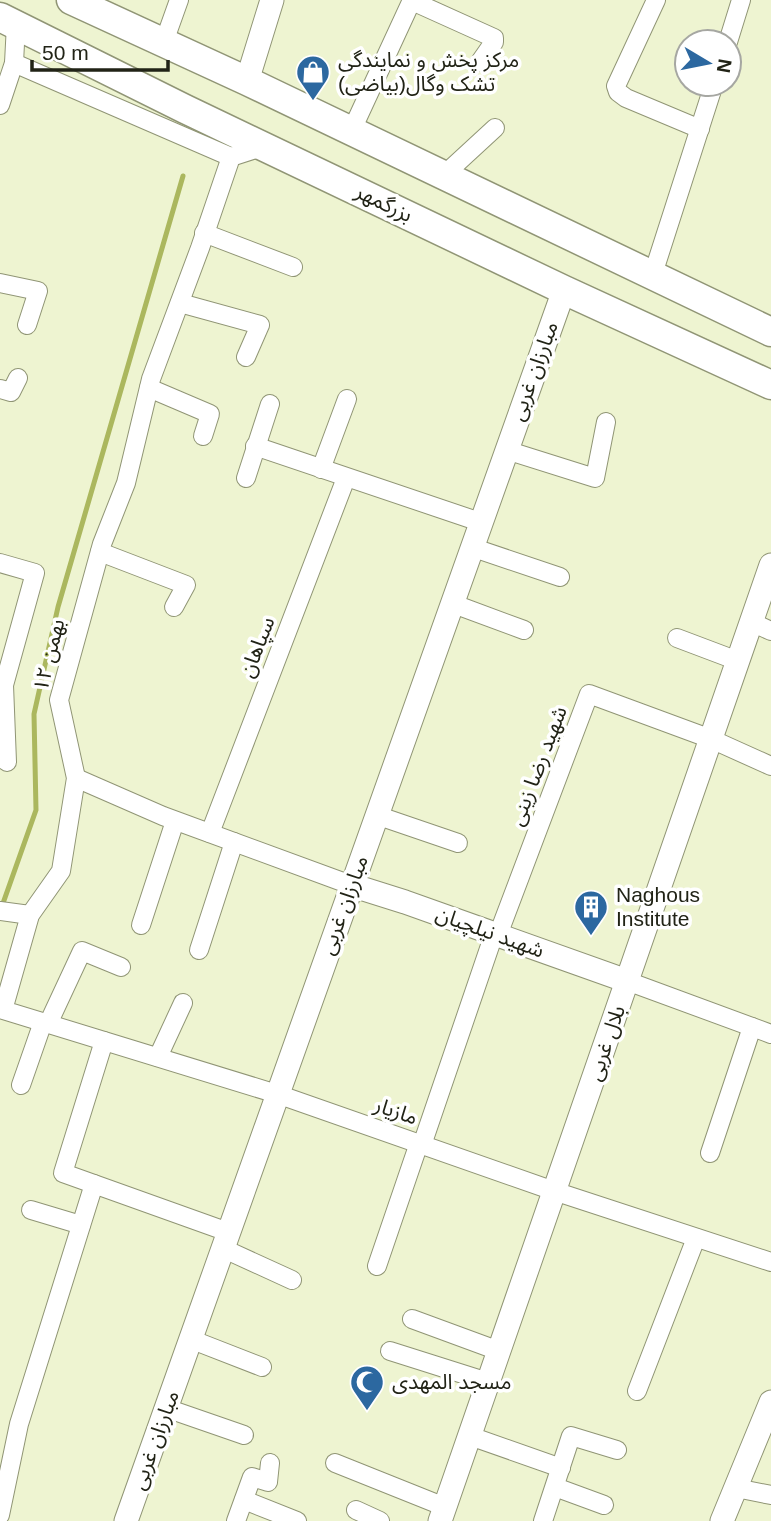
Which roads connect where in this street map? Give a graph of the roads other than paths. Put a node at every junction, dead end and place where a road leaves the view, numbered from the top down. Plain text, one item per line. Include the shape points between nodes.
1 (71, 0) edge
2 (179, 0) edge
3 (272, 0) edge
4 (656, 0) edge
5 (412, 1) edge
6 (736, 2) edge
7 (8, 20) edge
8 (731, 28) edge
9 (164, 42) junction
10 (480, 62) dead end
11 (15, 63) junction
12 (247, 81) junction
13 (710, 98) edge
14 (0, 105) edge
15 (495, 128) dead end
16 (700, 130) junction
17 (351, 132) junction
18 (265, 146) junction
19 (231, 157) junction
20 (444, 175) junction
21 (204, 233) junction
22 (293, 267) dead end
23 (653, 274) junction
24 (0, 283) edge
25 (564, 290) junction
26 (180, 303) junction
27 (27, 325) dead end
28 (771, 332) edge
29 (246, 357) dead end
30 (18, 378) dead end
31 (771, 385) edge
32 (149, 388) junction
33 (0, 389) edge
34 (347, 399) dead end
35 (270, 404) dead end
36 (606, 422) dead end
37 (203, 436) dead end
38 (255, 446) junction
39 (506, 450) junction
40 (321, 469) junction
41 (246, 478) dead end
42 (346, 478) junction
43 (480, 522) junction
44 (471, 547) junction
45 (100, 552) junction
46 (0, 563) edge
47 (771, 565) edge
48 (560, 577) dead end
49 (451, 603) junction
50 (174, 607) dead end
51 (761, 627) edge
52 (524, 630) dead end
53 (677, 638) dead end
54 (738, 661) junction
55 (711, 739) junction
56 (7, 762) dead end
57 (771, 766) edge
58 (76, 778) junction
59 (376, 815) junction
60 (175, 821) junction
61 (210, 833) junction
62 (234, 842) junction
63 (458, 843) dead end
64 (351, 885) junction
65 (0, 911) edge
66 (30, 915) junction
67 (141, 925) dead end
68 (496, 934) junction
69 (199, 950) dead end
70 (121, 967) dead end
71 (627, 981) junction
72 (183, 1003) dead end
73 (3, 1010) joint
74 (46, 1023) junction
75 (752, 1027) junction
76 (771, 1034) edge
77 (104, 1041) junction
78 (158, 1057) junction
79 (21, 1085) dead end
80 (277, 1094) junction
81 (420, 1144) junction
82 (710, 1153) dead end
83 (94, 1184) junction
84 (555, 1191) junction
85 (31, 1209) dead end
86 (81, 1225) junction
87 (696, 1238) junction
88 (225, 1240) junction
89 (771, 1262) edge
90 (377, 1266) dead end
91 (292, 1280) dead end
92 (412, 1319) dead end
93 (190, 1339) junction
94 (390, 1351) dead end
95 (499, 1351) junction
96 (262, 1367) dead end
97 (488, 1382) junction
98 (637, 1391) dead end
99 (771, 1402) edge
100 (166, 1408) junction
101 (766, 1429) edge
102 (244, 1436) dead end
103 (470, 1436) junction
104 (617, 1450) dead end
105 (270, 1463) dead end
106 (335, 1463) dead end
107 (561, 1468) junction
108 (555, 1486) junction
109 (736, 1488) junction
110 (771, 1495) edge
111 (244, 1500) junction
112 (604, 1505) dead end
113 (443, 1514) edge
114 (0, 1515) edge
115 (126, 1521) edge
116 (236, 1521) edge
117 (297, 1521) edge
118 (543, 1521) edge
119 (722, 1521) edge

1 - 9 main road
2 - 9 street
3 - 12 street
4 - 16 street via 616,86 618,92
5 - 10 street via 494,38
5 - 17 street
6 - 8 street
7 - 11 street
7 - 18 main road, بزرگمهر
9 - 12 main road
11 - 14 street
11 - 19 street
12 - 17 main road
13 - 16 street
15 - 20 street
16 - 23 street
17 - 20 main road
18 - 19 street
18 - 25 main road, بزرگمهر
19 - 21 street, ۱۲ بهمن
20 - 23 main road
21 - 22 street
21 - 26 street, ۱۲ بهمن
23 - 28 main road
24 - 27 street via 38,291
25 - 31 main road, بزرگمهر
25 - 39 street, مبارزان غربی
26 - 29 street via 260,325
26 - 32 street, ۱۲ بهمن
30 - 33 street via 10,392
32 - 37 street via 210,414
32 - 45 street, ۱۲ بهمن via 126,483
34 - 40 street
35 - 38 street
36 - 39 street via 595,478
38 - 40 street
38 - 41 street
39 - 43 street, مبارزان غربی
40 - 42 street
42 - 43 street
42 - 61 street, سپاهان
43 - 44 street, مبارزان غربی
44 - 48 street
44 - 49 street, مبارزان غربی
45 - 50 street via 186,584
45 - 58 street, ۱۲ بهمن via 59,700
46 - 56 street via 35,573 4,685
47 - 51 street, بلال غربی
49 - 52 street
49 - 59 street, مبارزان غربی
51 - 54 street, بلال غربی
53 - 54 street
54 - 55 street, بلال غربی
55 - 57 street
55 - 68 street, شهید رضا زینی via 589,694
55 - 71 street, بلال غربی
58 - 60 street
58 - 66 street, ۱۲ بهمن via 61,871
59 - 63 street
59 - 64 street, مبارزان غربی
60 - 61 street
60 - 67 street
61 - 62 street
62 - 64 street
62 - 69 street
64 - 68 street, شهید نیلچیان
64 - 80 street, مبارزان غربی
65 - 66 street
66 - 73 street, ۱۲ بهمن
68 - 71 street, شهید نیلچیان
68 - 81 street
70 - 74 street via 82,951
71 - 75 street
71 - 84 street, بلال غربی
72 - 78 street
73 - 74 street, مازیار
74 - 77 street, مازیار
74 - 79 street
75 - 76 street
75 - 82 street
77 - 78 street, مازیار
77 - 83 street via 63,1173
78 - 80 street, مازیار
80 - 81 street, مازیار
80 - 88 street, مبارزان غربی
81 - 84 street, مازیار
81 - 90 street
83 - 86 street
83 - 88 street
84 - 87 street, مازیار
84 - 95 street, بلال غربی
85 - 86 street
86 - 114 street via 19,1424
87 - 89 street, مازیار
87 - 98 street
88 - 91 street
88 - 93 street, مبارزان غربی
92 - 95 street
93 - 96 street
93 - 100 street, مبارزان غربی
94 - 97 street
95 - 97 street, بلال غربی
97 - 103 street, بلال غربی
99 - 101 street
100 - 102 street
100 - 115 street, مبارزان غربی
101 - 109 street
103 - 107 street
103 - 113 street, بلال غربی
104 - 107 street via 571,1436
105 - 111 street via 268,1482 252,1477
106 - 113 street
107 - 108 street
108 - 112 street
108 - 118 street
109 - 110 street
109 - 119 street
111 - 116 street
111 - 117 street

